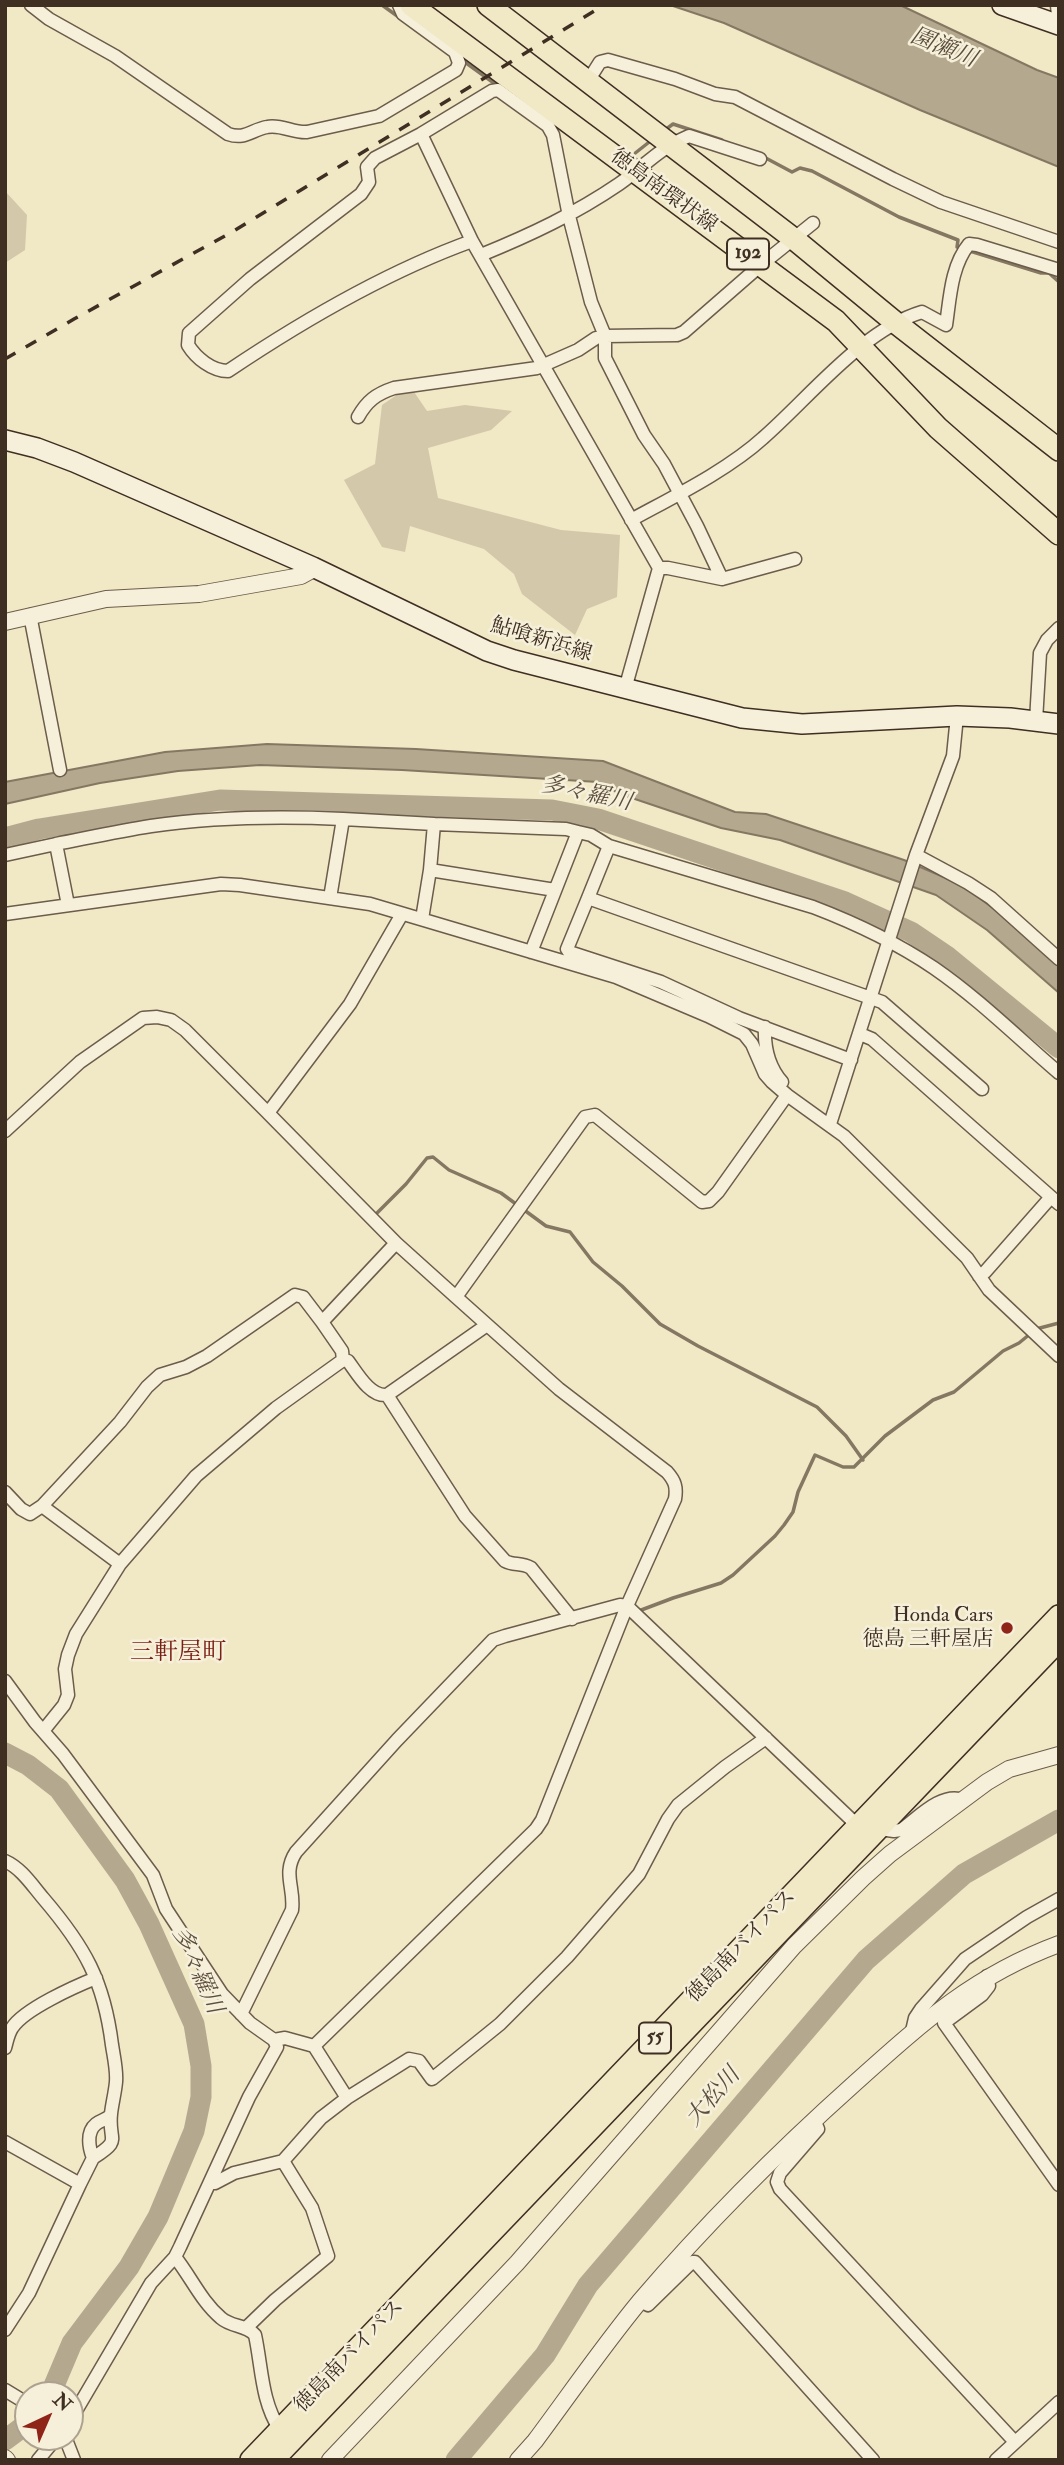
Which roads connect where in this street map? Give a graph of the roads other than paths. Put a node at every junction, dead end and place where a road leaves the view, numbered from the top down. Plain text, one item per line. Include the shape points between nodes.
1 (31, 5) edge
2 (398, 5) edge
3 (411, 5) edge
4 (488, 5) edge
5 (1002, 5) edge
6 (1029, 5) edge
7 (1058, 16) edge
8 (588, 82) junction
9 (421, 134) junction
10 (670, 144) junction
11 (760, 159) dead end
12 (635, 171) junction
13 (569, 216) junction
14 (813, 223) dead end
15 (794, 239) junction
16 (472, 241) junction
17 (1059, 242) edge
18 (481, 255) junction
19 (762, 264) junction
20 (1059, 270) edge
21 (896, 323) junction
22 (605, 336) junction
23 (861, 347) junction
24 (541, 366) junction
25 (358, 417) dead end
26 (5, 440) edge
27 (1059, 450) edge
28 (680, 494) junction
29 (631, 520) junction
30 (1059, 534) edge
31 (795, 559) dead end
32 (313, 567) junction
33 (659, 568) junction
34 (722, 579) junction
35 (30, 615) junction
36 (5, 622) edge
37 (1059, 628) edge
38 (625, 689) junction
39 (957, 716) junction
40 (1036, 721) junction
41 (1059, 724) edge
42 (60, 770) dead end
43 (343, 819) junction
44 (435, 824) junction
45 (578, 832) junction
46 (56, 844) junction
47 (609, 846) junction
48 (5, 855) edge
49 (916, 858) junction
50 (429, 870) junction
51 (555, 890) junction
52 (330, 898) junction
53 (588, 898) junction
54 (68, 905) junction
55 (5, 914) edge
56 (402, 914) junction
57 (422, 919) junction
58 (890, 939) junction
59 (531, 952) junction
60 (1059, 959) edge
61 (870, 998) junction
62 (765, 1027) junction
63 (860, 1034) junction
64 (851, 1060) junction
65 (1059, 1073) edge
66 (982, 1089) dead end
67 (787, 1096) junction
68 (268, 1113) junction
69 (831, 1121) junction
70 (5, 1131) edge
71 (1055, 1200) edge
72 (396, 1243) junction
73 (979, 1276) junction
74 (456, 1297) junction
75 (321, 1322) junction
76 (486, 1325) junction
77 (1059, 1356) edge
78 (343, 1360) junction
79 (387, 1395) junction
80 (5, 1492) edge
81 (42, 1506) junction
82 (120, 1564) junction
83 (627, 1606) junction
84 (1059, 1616) edge
85 (572, 1619) junction
86 (1059, 1640) edge
87 (5, 1681) edge
88 (43, 1731) junction
89 (766, 1738) junction
90 (1059, 1755) edge
91 (963, 1800) junction
92 (868, 1827) junction
93 (5, 1861) edge
94 (1059, 1899) edge
95 (1059, 1944) edge
96 (987, 1976) junction
97 (96, 1978) junction
98 (241, 2014) junction
99 (912, 2031) junction
100 (274, 2040) junction
101 (314, 2046) junction
102 (5, 2048) edge
103 (347, 2098) junction
104 (111, 2115) junction
105 (814, 2120) junction
106 (5, 2142) edge
107 (93, 2158) junction
108 (283, 2161) junction
109 (210, 2182) junction
110 (80, 2184) junction
111 (1059, 2185) edge
112 (175, 2257) junction
113 (640, 2301) junction
114 (246, 2329) junction
115 (5, 2330) edge
116 (84, 2396) edge
117 (1059, 2402) edge
118 (280, 2430) junction
119 (1015, 2442) junction
120 (251, 2460) edge
121 (273, 2460) edge
122 (330, 2460) edge
123 (518, 2460) edge
124 (873, 2460) edge
125 (996, 2460) edge

1 - 2 street via 238,137 267,127 307,132 366,120 456,70 460,63 454,52 403,14
3 - 12 highway, 徳島南環状線 / 192
4 - 8 highway, 徳島南環状線 / 192
5 - 7 main road
6 - 7 street
8 - 10 highway, 徳島南環状線 / 192
8 - 17 street via 600,61 608,60 735,97 942,202
9 - 13 street via 498,90 548,126
9 - 16 street
9 - 16 street via 375,158 367,167 369,182 361,194 250,279 189,333 188,345 198,358 228,371 352,296
10 - 11 street via 690,136
10 - 12 street
10 - 15 highway, 徳島南環状線 / 192
12 - 13 street
12 - 19 highway, 徳島南環状線 / 192
13 - 18 street
13 - 22 street via 591,302
14 - 15 street
15 - 19 street
15 - 21 highway, 徳島南環状線 / 192
16 - 18 street
18 - 24 street
19 - 22 street via 684,332
19 - 23 highway, 徳島南環状線 / 192 via 836,321
20 - 21 street via 969,244 952,283 946,325 922,312
21 - 23 street
21 - 27 highway, 徳島南環状線 / 192
22 - 24 street
22 - 28 street via 605,358 614,378
23 - 28 street via 762,440
23 - 30 highway, 徳島南環状線 / 192 via 938,428
24 - 25 street via 394,388 376,394
24 - 29 street
26 - 32 main road, 鮎喰新浜線 via 74,462
28 - 29 street
28 - 34 street
29 - 33 street
31 - 34 street
32 - 35 street via 301,576 199,594 106,598
32 - 38 main road, 鮎喰新浜線 via 487,651
33 - 34 street
33 - 38 street
35 - 36 street
35 - 42 street
37 - 40 street via 1040,653
38 - 39 main road, 鮎喰新浜線 via 774,723
39 - 40 main road, 鮎喰新浜線
39 - 49 street via 953,756
40 - 41 main road, 鮎喰新浜線
43 - 44 street
43 - 46 street via 224,819 151,826
43 - 52 street
44 - 45 street
44 - 50 street
45 - 47 street
45 - 51 street
46 - 48 street
46 - 54 street
47 - 53 street
47 - 58 street via 813,907
49 - 58 street
49 - 60 street via 990,898
50 - 51 street
50 - 57 street
51 - 59 street
52 - 54 street via 220,884
52 - 56 street
53 - 61 street
53 - 62 street via 569,951 660,982
54 - 55 street
56 - 57 street
56 - 68 street via 350,1004
57 - 59 street
58 - 61 street
58 - 65 street via 951,981
59 - 67 street via 644,988 744,1034 765,1074
61 - 63 street
61 - 66 street via 882,1002
62 - 64 street
62 - 69 street via 775,1073
63 - 64 street
63 - 71 street
64 - 69 street
67 - 69 street
67 - 74 street via 718,1192 702,1202 595,1115 585,1117
68 - 70 street via 185,1030 157,1017 143,1018 80,1062
68 - 72 street
69 - 73 street via 967,1258
71 - 73 street
72 - 74 street
72 - 75 street
73 - 77 street
74 - 76 street
75 - 78 street via 342,1351
75 - 81 street via 303,1297 295,1295 207,1356 160,1375
76 - 79 street
76 - 83 street via 674,1480 676,1499
78 - 79 street via 373,1392
78 - 82 street via 276,1408 195,1476
79 - 85 street via 465,1516 505,1561 531,1568
80 - 81 street via 30,1514
81 - 82 street
82 - 88 street via 76,1634 65,1669 68,1695
83 - 85 street
83 - 89 street
83 - 101 street via 542,1821
84 - 92 highway, 徳島南バイパス / 55
85 - 98 street via 493,1640 296,1852 289,1872 292,1910
86 - 92 highway, 徳島南バイパス / 55
87 - 88 street
88 - 98 street via 153,1875 166,1909 222,1994
89 - 92 street
89 - 103 street via 678,1805 639,1874 559,1966 500,2024 432,2079 419,2062 408,2059
90 - 91 street via 1009,1769
91 - 92 street via 945,1798 901,1830
91 - 122 street via 881,1862 794,1946 517,2263
92 - 118 highway, 徳島南バイパス / 55
92 - 121 highway, 徳島南バイパス / 55
93 - 97 street via 21,1873 74,1935
94 - 99 street via 965,1959 921,2009
95 - 96 street
96 - 99 street
96 - 111 street via 989,1986 982,1996 944,2023
97 - 102 street via 23,2017 11,2029
97 - 104 street via 116,2065
98 - 100 street
99 - 105 street
100 - 101 street via 285,2038
100 - 109 street via 277,2047
101 - 103 street
103 - 108 street via 312,2127
104 - 107 street via 112,2143
104 - 107 street via 93,2128 89,2138
105 - 113 street
105 - 119 street via 818,2129 780,2173 780,2189
106 - 110 street
107 - 110 street
108 - 109 street
108 - 114 street via 312,2208 328,2256
109 - 112 street
110 - 115 street via 34,2283
112 - 114 street via 211,2308 234,2327
112 - 116 street via 139,2300
113 - 123 street
113 - 124 street via 648,2305 695,2262
114 - 118 street via 255,2335 260,2374
117 - 119 street
118 - 120 highway, 徳島南バイパス / 55
119 - 125 street

